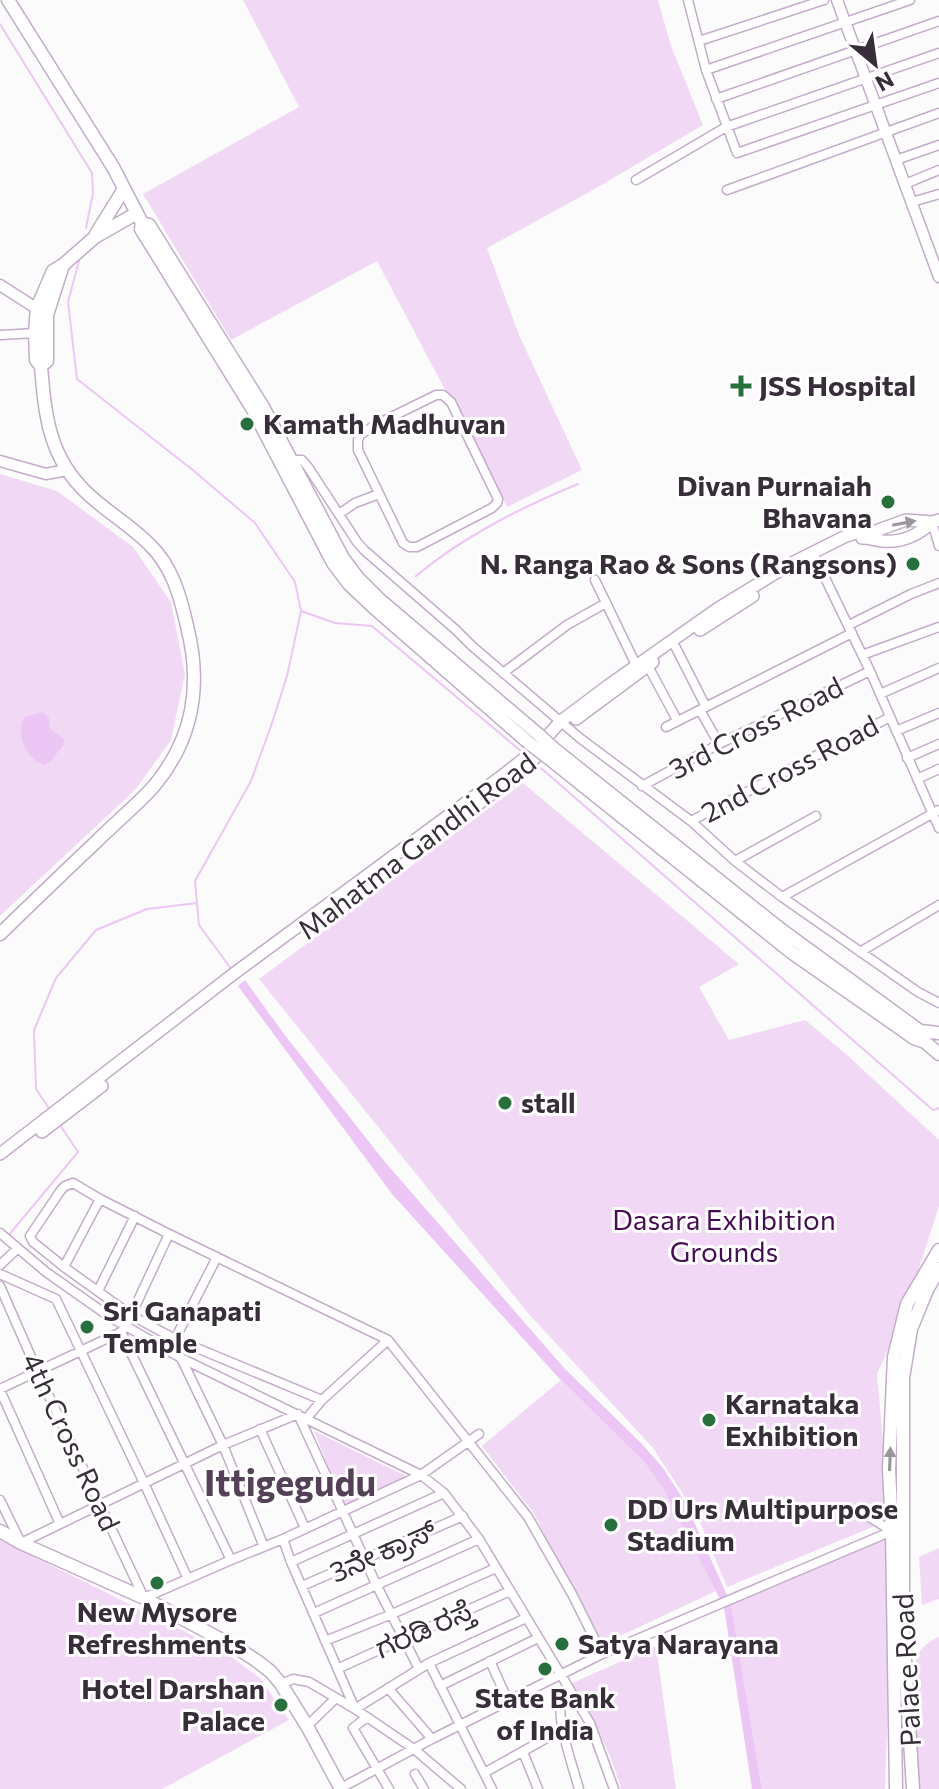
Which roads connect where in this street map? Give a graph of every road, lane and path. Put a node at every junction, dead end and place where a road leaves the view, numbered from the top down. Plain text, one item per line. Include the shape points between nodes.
1 (8, 0) edge
2 (688, 0) edge
3 (824, 0) edge
4 (837, 0) edge
5 (910, 0) edge
6 (939, 21) edge
7 (845, 22) junction
8 (699, 41) junction
9 (856, 51) junction
10 (939, 53) edge
11 (706, 70) junction
12 (866, 78) junction
13 (939, 83) edge
14 (716, 99) junction
15 (876, 105) junction
16 (939, 113) edge
17 (726, 127) junction
18 (886, 133) junction
19 (939, 145) edge
20 (896, 160) junction
21 (939, 170) edge
22 (636, 180) dead end
23 (122, 184) junction
24 (905, 184) junction
25 (727, 190) dead end
26 (939, 194) edge
27 (912, 202) junction
28 (139, 218) junction
29 (95, 237) junction
30 (934, 251) edge
31 (939, 276) edge
32 (0, 285) edge
33 (42, 312) junction
34 (40, 333) junction
35 (0, 335) edge
36 (292, 460) junction
37 (0, 461) edge
38 (67, 470) junction
39 (379, 494) junction
40 (339, 514) junction
41 (935, 521) edge
42 (939, 546) edge
43 (814, 556) junction
44 (595, 580) dead end
45 (939, 583) edge
46 (606, 603) junction
47 (939, 627) edge
48 (850, 629) junction
49 (675, 646) junction
50 (862, 655) junction
51 (642, 665) junction
52 (939, 668) edge
53 (870, 671) junction
54 (503, 673) junction
55 (880, 694) junction
56 (703, 708) junction
57 (939, 713) edge
58 (890, 717) junction
59 (677, 720) junction
60 (564, 724) junction
61 (666, 727) dead end
62 (896, 731) junction
63 (534, 739) junction
64 (719, 744) junction
65 (939, 744) edge
66 (907, 758) junction
67 (939, 769) edge
68 (917, 779) junction
69 (642, 786) junction
70 (935, 811) edge
71 (816, 816) dead end
72 (691, 821) junction
73 (939, 828) edge
74 (735, 861) junction
75 (782, 897) junction
76 (939, 905) edge
77 (0, 934) edge
78 (860, 952) junction
79 (939, 1003) edge
80 (939, 1033) edge
81 (920, 1037) junction
82 (939, 1054) edge
83 (53, 1120) junction
84 (0, 1154) edge
85 (0, 1163) edge
86 (100, 1199) junction
87 (135, 1216) junction
88 (169, 1234) junction
89 (1, 1236) edge
90 (15, 1248) junction
91 (939, 1250) edge
92 (217, 1257) junction
93 (0, 1265) edge
94 (64, 1267) junction
95 (939, 1269) edge
96 (0, 1274) edge
97 (0, 1286) edge
98 (933, 1287) edge
99 (98, 1291) junction
100 (131, 1315) junction
101 (123, 1329) junction
102 (175, 1339) junction
103 (388, 1340) junction
104 (81, 1350) junction
105 (181, 1358) junction
106 (37, 1372) junction
107 (0, 1389) edge
108 (322, 1400) junction
109 (302, 1417) junction
110 (260, 1429) junction
111 (479, 1434) dead end
112 (470, 1442) junction
113 (223, 1445) junction
114 (185, 1463) junction
115 (421, 1475) junction
116 (144, 1483) junction
117 (444, 1493) junction
118 (0, 1500) edge
119 (100, 1504) junction
120 (858, 1510) dead end
121 (343, 1511) junction
122 (463, 1516) junction
123 (60, 1524) junction
124 (305, 1528) junction
125 (0, 1531) edge
126 (892, 1531) junction
127 (354, 1534) junction
128 (283, 1539) junction
129 (479, 1539) junction
130 (21, 1543) junction
131 (264, 1547) junction
132 (365, 1559) junction
133 (231, 1560) junction
134 (291, 1562) junction
135 (496, 1568) junction
136 (188, 1579) junction
137 (376, 1584) junction
138 (302, 1586) junction
139 (510, 1591) junction
140 (144, 1598) junction
141 (314, 1613) junction
142 (392, 1614) junction
143 (526, 1618) junction
144 (538, 1638) junction
145 (403, 1639) junction
146 (325, 1641) junction
147 (602, 1654) junction
148 (490, 1661) junction
149 (429, 1663) junction
150 (339, 1668) junction
151 (419, 1669) junction
152 (560, 1675) junction
153 (281, 1684) junction
154 (440, 1686) junction
155 (388, 1688) junction
156 (569, 1691) junction
157 (336, 1698) junction
158 (508, 1701) junction
159 (355, 1709) junction
160 (367, 1717) junction
161 (459, 1725) junction
162 (307, 1726) junction
163 (563, 1729) junction
164 (432, 1739) junction
165 (414, 1749) junction
166 (523, 1752) junction
167 (378, 1768) junction
168 (484, 1773) junction
169 (415, 1774) dead end
170 (341, 1789) edge
171 (389, 1789) edge
172 (424, 1789) edge
173 (461, 1789) edge
174 (492, 1789) edge
175 (538, 1789) edge
176 (579, 1789) edge
177 (614, 1789) edge
178 (896, 1789) edge
179 (913, 1789) edge

1 - 23 main road
2 - 8 street
3 - 8 street
4 - 7 street
5 - 7 street
6 - 9 street
7 - 9 street
7 - 11 street
8 - 11 street
9 - 12 street
9 - 14 street
10 - 12 street
11 - 14 street
12 - 15 street
12 - 17 street
13 - 15 street
14 - 17 street
15 - 17 street via 737,153
15 - 18 street
16 - 18 street
17 - 22 street
18 - 20 street
18 - 25 street
19 - 20 street
20 - 24 street
21 - 24 street
23 - 28 main road
23 - 29 main road
24 - 27 street
26 - 27 street
27 - 30 street
28 - 29 main road
28 - 36 main road via 149,225 212,324
28 - 63 main road via 252,408 333,563 371,605
29 - 33 main road via 53,271
30 - 31 street
32 - 33 street
33 - 34 main road
34 - 35 street
34 - 38 main road via 36,360 46,418
36 - 40 street via 302,460
36 - 63 main road via 358,578
37 - 38 street via 46,474
38 - 77 main road via 152,546 174,579 190,639 193,697 177,752 154,786
39 - 39 street via 403,543 412,548 492,508 498,499 443,395 360,435 358,450
39 - 40 street
40 - 54 street via 369,555
41 - 42 street
43 -> 41 main road, Mahatma Gandhi Road via 855,533 906,520
41 - 43 main road, Mahatma Gandhi Road via 898,541 858,538
43 - 48 street
43 - 49 main road, Mahatma Gandhi Road
43 - 51 main road, Mahatma Gandhi Road via 792,563 717,609
44 - 46 street
45 - 48 street
46 - 51 street
46 - 54 street
47 - 50 street
48 - 50 street
48 - 56 street
49 - 51 main road, Mahatma Gandhi Road
49 - 56 street
50 - 53 street
51 - 59 street
51 - 60 main road, Mahatma Gandhi Road
52 - 55 street
53 - 55 street
53 - 64 street, 3rd Cross Road
54 - 60 street
55 - 58 street
56 - 59 street
56 - 64 street
57 - 62 street
58 - 62 street
58 - 72 street, 2nd Cross Road
59 - 61 street
60 - 69 street
60 - 83 main road, Mahatma Gandhi Road via 511,780 238,975
62 - 66 street
63 - 81 main road, bridge
64 - 69 street, 3rd Cross Road
65 - 66 street
66 - 68 street
67 - 68 street
68 - 70 street
69 - 72 street
70 - 73 street
70 - 75 street
71 - 74 street
72 - 74 street
74 - 75 street
75 - 78 street
76 - 78 street
78 - 79 street
80 - 81 main road
81 - 82 main road
83 - 84 main road, Mahatma Gandhi Road
83 - 85 main road, Mahatma Gandhi Road
86 - 87 street
86 - 94 street
86 - 94 street via 73,1183 65,1186 30,1236
87 - 88 street
87 - 99 street
88 - 92 street
88 - 100 street
89 - 90 street
90 - 93 street
90 - 101 street
126 -> 91 main road via 894,1357 907,1304
92 - 102 street
92 - 103 street
94 - 99 street
95 - 98 main road, Palace Road
96 - 104 street via 56,1299
97 - 106 street, 4th Cross Road
98 - 179 main road, Palace Road via 911,1329 903,1378 903,1627
99 - 100 street
100 - 101 street
100 - 102 street
101 - 104 street
101 - 105 street
101 - 114 street
102 - 108 street
103 - 108 street
103 - 112 street
104 - 106 street
104 - 116 street
105 - 109 street
105 - 113 street
106 - 107 street
106 - 119 street, 4th Cross Road
107 - 123 street
108 - 109 street
109 - 110 street
109 - 115 street
109 - 121 street
110 - 113 street
110 - 124 street
111 - 112 street
112 - 115 street
112 - 147 street via 528,1517
113 - 114 street
113 - 131 street
114 - 116 street
114 - 133 street
115 - 117 street
115 - 121 street
116 - 119 street
116 - 136 street
117 - 122 street
117 - 127 street
118 - 130 street
119 - 123 street
119 - 140 street, 4th Cross Road
120 - 126 street
121 - 124 street
121 - 127 street
122 - 129 street
122 - 132 street, 3ನೆೇ ಕ್ರಾಸ್
123 - 130 street
124 - 128 street
125 - 130 main road
126 - 147 street
126 - 178 main road
127 - 132 street
127 - 134 street
128 - 131 street
128 - 134 street
129 - 135 street
129 - 137 street
130 - 140 main road
131 - 133 street
132 - 137 street
132 - 138 street, 3ನೆೇ ಕ್ರಾಸ್
133 - 136 street
134 - 138 street
135 - 139 street
135 - 142 street
136 - 140 street
137 - 141 street
137 - 142 street
138 - 141 street
139 - 143 street
139 - 145 street, ಗರಡಿ ರಸ್ತೆ
140 - 153 main road via 237,1648
141 - 146 street
142 - 145 street
142 - 146 street
143 - 144 street
143 - 149 street
144 - 148 street
144 - 152 street
145 - 150 street, ಗರಡಿ ರಸ್ತೆ
145 - 151 street
146 - 150 street
147 - 152 street
148 - 154 street
148 - 158 street
149 - 151 street
149 - 154 street
150 - 159 street
151 - 155 street
152 - 156 street
152 - 158 street
153 - 157 street via 293,1679 309,1682
153 - 162 main road
154 - 161 street
155 - 159 street
155 - 164 street
156 - 163 street via 560,1709
156 - 177 street via 590,1723
157 - 159 street
157 - 162 street
158 - 161 street
159 - 160 street
160 - 165 street
160 - 167 street via 353,1728
161 - 164 street
161 - 168 street
162 - 170 main road
163 - 166 street
163 - 176 street
164 - 165 street
165 - 167 street
165 - 173 street
166 - 168 street
166 - 175 street
167 - 170 street
167 - 171 street
168 - 174 street
169 - 172 street

